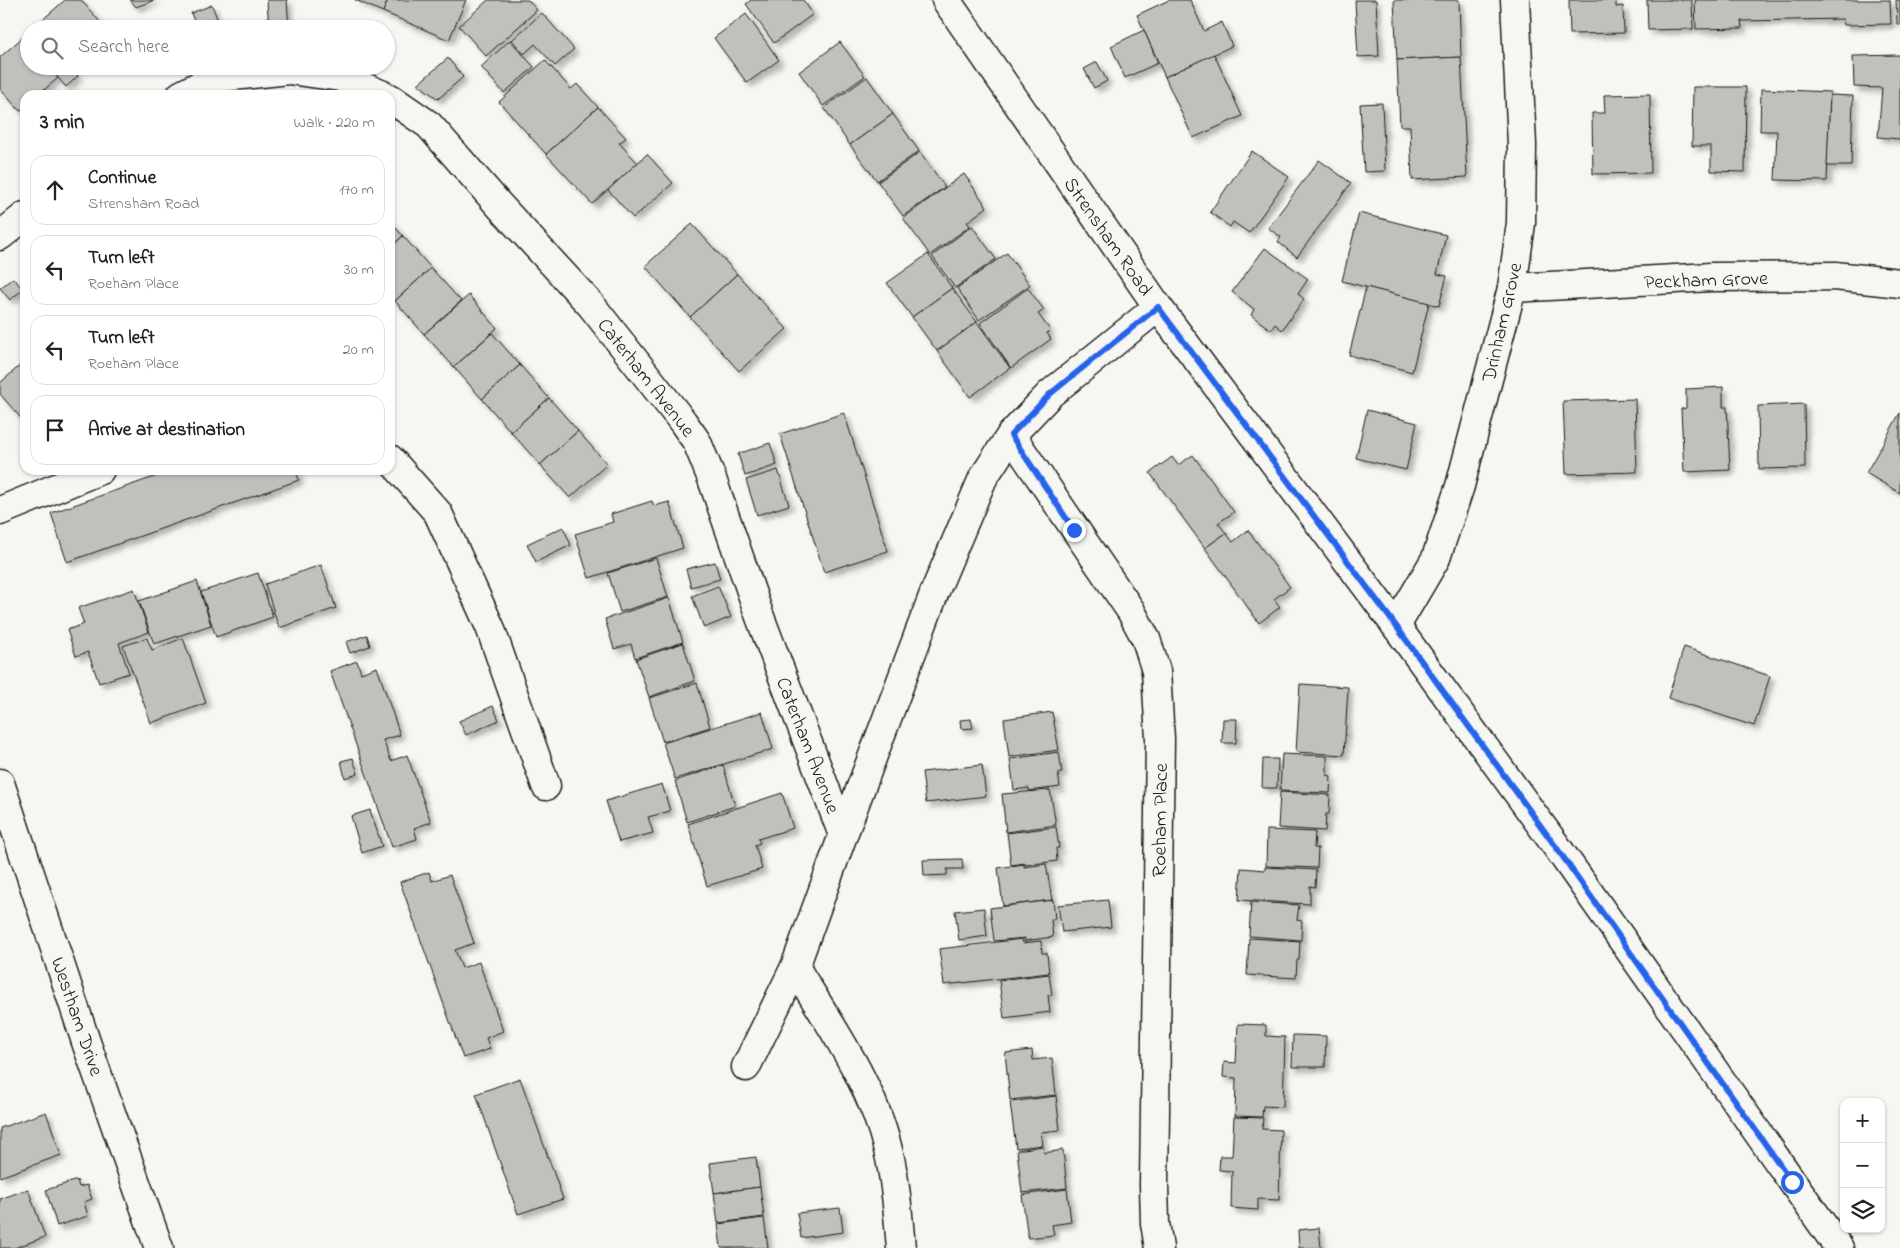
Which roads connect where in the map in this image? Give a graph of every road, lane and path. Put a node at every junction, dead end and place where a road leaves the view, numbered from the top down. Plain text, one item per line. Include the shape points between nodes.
1 (946, 0) edge
2 (1515, 0) edge
3 (242, 75) edge
4 (325, 75) edge
5 (191, 90) edge
6 (371, 90) edge
7 (395, 101) edge
8 (20, 220) edge
9 (0, 236) edge
10 (1900, 282) edge
11 (1512, 288) junction
12 (1158, 307) junction
13 (1011, 435) junction
14 (395, 465) edge
15 (88, 475) edge
16 (0, 510) edge
17 (1396, 626) junction
18 (0, 783) edge
19 (546, 786) dead end
20 (843, 835) junction
21 (795, 967) junction
22 (746, 1067) dead end
23 (159, 1248) edge
24 (901, 1248) edge
25 (1158, 1248) edge
26 (1839, 1248) edge

1 - 12 street, Strensham Road
2 - 11 street, Drinham Grove via 1522,145 1521,223
3 - 5 street via 214,78
4 - 6 street via 340,77
7 - 20 street, Caterham Avenue via 429,125 591,305 697,442
8 - 9 street
10 - 11 street, Peckham Grove via 1835,276 1710,277
11 - 17 street, Drinham Grove via 1460,486 1436,558
12 - 13 street via 1050,394
12 - 17 street, Strensham Road
13 - 20 street via 983,478 965,519
13 - 25 street, Roeham Place via 1131,611 1146,639 1156,671 1160,739 1154,1185
14 - 19 street via 438,512 490,627
15 - 16 street
17 - 26 street, Strensham Road
18 - 23 street, Westham Drive
20 - 21 street
21 - 22 street
21 - 24 street via 860,1076 876,1116 888,1148 897,1194

